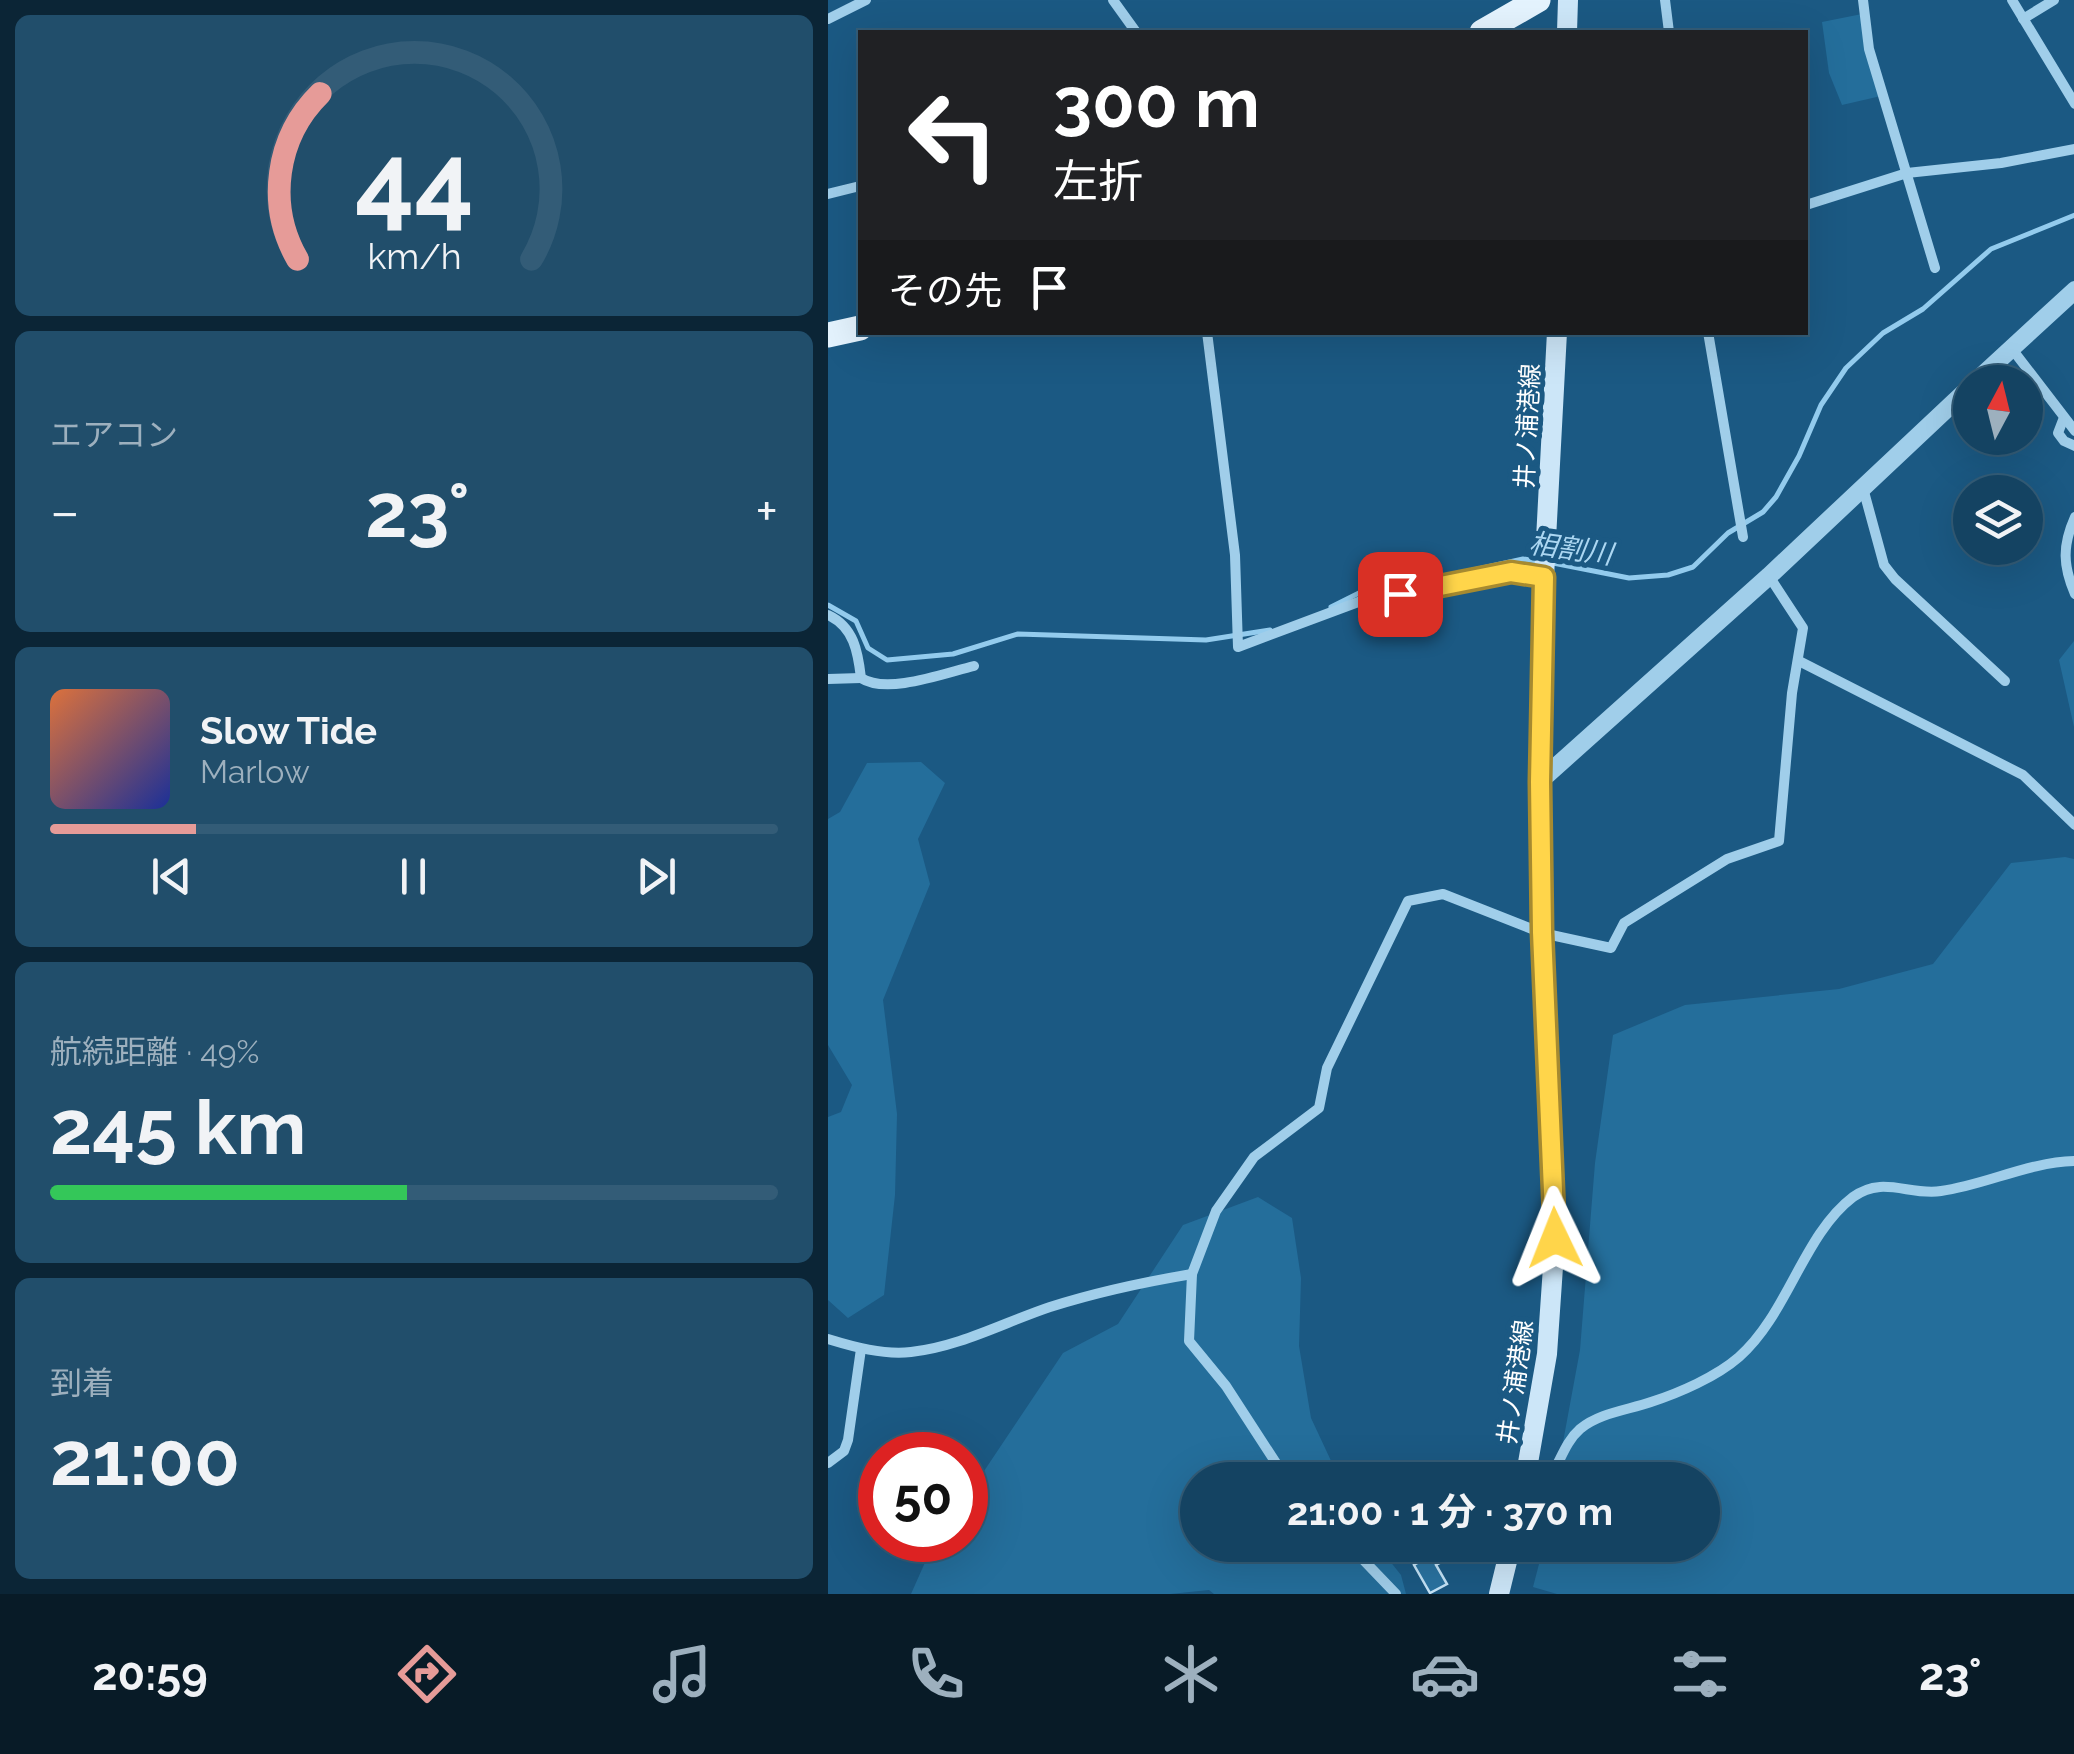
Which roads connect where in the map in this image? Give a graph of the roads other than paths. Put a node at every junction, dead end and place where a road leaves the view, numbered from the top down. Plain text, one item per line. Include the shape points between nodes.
1 (866, 0) edge
2 (1114, 0) edge
3 (1538, 0) edge
4 (1568, 0) edge
5 (1665, 0) edge
6 (1863, 0) edge
7 (2012, 0) edge
8 (2054, 0) edge
9 (828, 19) edge
10 (2023, 19) junction
11 (1135, 30) edge
12 (1486, 30) edge
13 (1568, 30) edge
14 (1669, 30) edge
15 (2074, 104) edge
16 (2074, 149) edge
17 (1907, 173) junction
18 (858, 186) edge
19 (828, 194) edge
20 (1808, 204) edge
21 (1935, 268) dead end
22 (2074, 290) edge
23 (858, 328) edge
24 (1207, 335) edge
25 (1557, 335) edge
26 (1709, 335) edge
27 (828, 336) edge
28 (2012, 349) junction
29 (1995, 365) edge
30 (1953, 404) edge
31 (2063, 420) junction
32 (2074, 431) edge
33 (2074, 446) edge
34 (1863, 488) junction
35 (2074, 517) edge
36 (1743, 537) dead end
37 (1769, 576) junction
38 (1544, 577) junction
39 (2074, 594) edge
40 (828, 615) edge
41 (1799, 662) junction
42 (974, 666) dead end
43 (861, 678) junction
44 (828, 679) edge
45 (2005, 682) dead end
46 (1540, 782) junction
47 (2074, 825) edge
48 (1542, 932) junction
49 (2074, 1161) edge
50 (1192, 1274) junction
51 (828, 1339) edge
52 (861, 1350) junction
53 (828, 1462) edge
54 (1275, 1462) edge
55 (1529, 1462) edge
56 (1558, 1462) edge
57 (1365, 1562) edge
58 (1507, 1562) edge
59 (1396, 1594) edge
60 (1499, 1594) edge

1 - 9 street
2 - 11 street
3 - 12 main road
4 - 13 main road
5 - 14 street
6 - 17 street via 1869,49
7 - 10 street
8 - 10 street
10 - 15 street
16 - 17 street
17 - 20 street
17 - 21 street
18 - 19 street
22 - 28 street
23 - 27 main road
24 - 38 street via 1235,555 1238,647 1362,601 1511,572
25 - 38 main road, 井ノ浦港線
26 - 36 street
28 - 29 street
28 - 31 street
30 - 34 street
31 - 32 street
31 - 33 street via 2058,433
34 - 37 street
34 - 45 street via 1884,565
35 - 39 street via 2065,570
37 - 41 street via 1803,628
37 - 46 street
38 - 46 main road, 井ノ浦港線
40 - 43 street via 846,626
41 - 47 street via 2022,774
41 - 48 street via 1778,841 1726,859 1624,922 1611,948
42 - 43 street via 891,685
43 - 44 street
46 - 48 main road, 井ノ浦港線
48 - 50 street via 1444,894 1408,900 1327,1068 1319,1108 1254,1157 1216,1211
48 - 55 main road, 井ノ浦港線 via 1555,1238
49 - 56 street via 1940,1192 1881,1185 1853,1197 1738,1359 1683,1390 1594,1420
50 - 52 street via 1129,1284 910,1352
50 - 54 street via 1189,1341
51 - 52 street
52 - 53 street via 848,1440
57 - 59 street
58 - 60 main road

